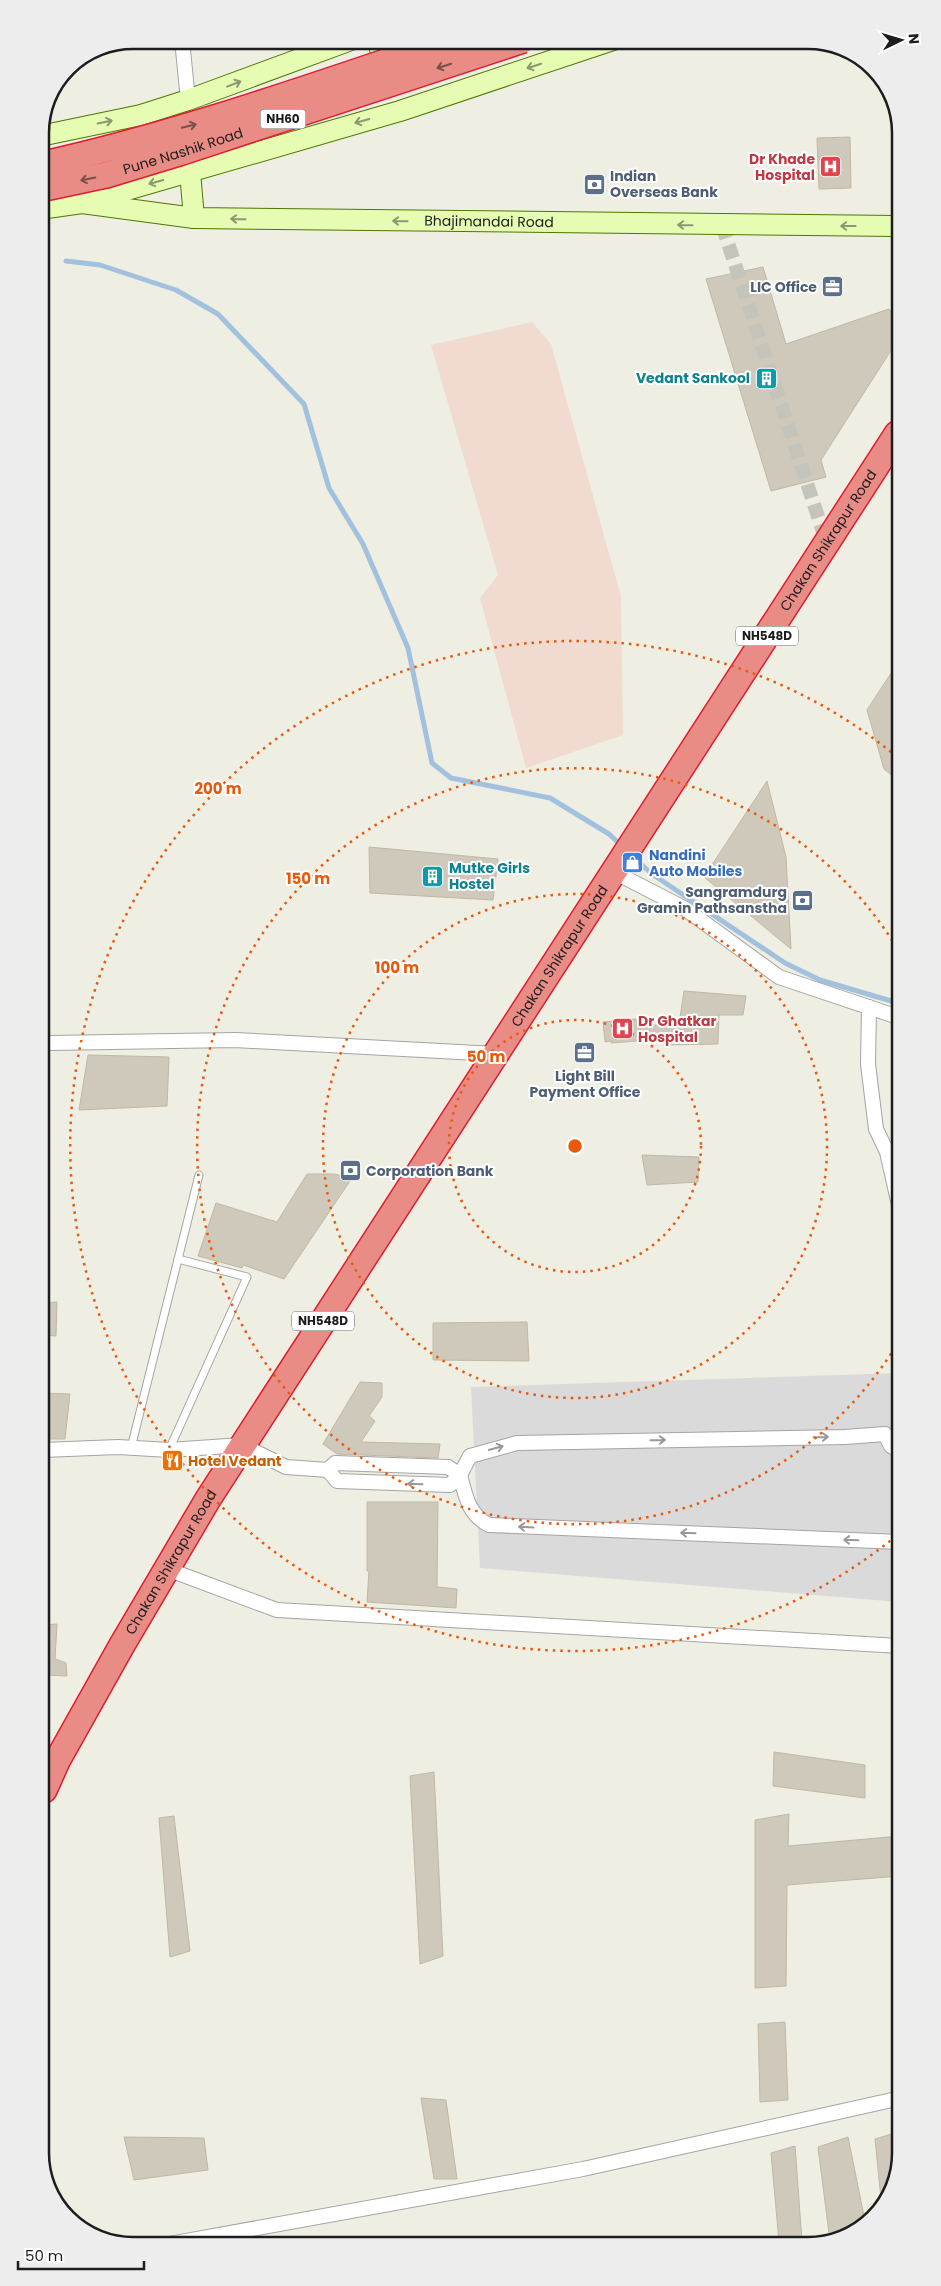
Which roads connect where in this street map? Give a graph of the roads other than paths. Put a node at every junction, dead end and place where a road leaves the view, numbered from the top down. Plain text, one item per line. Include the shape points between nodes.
1 (183, 49) edge
2 (327, 49) edge
3 (380, 49) edge
4 (425, 49) edge
5 (496, 49) edge
6 (586, 49) edge
7 (188, 100) junction
8 (400, 110) junction
9 (49, 134) edge
10 (49, 162) edge
11 (190, 172) junction
12 (49, 187) edge
13 (82, 203) junction
14 (49, 208) edge
15 (194, 218) junction
16 (892, 226) edge
17 (892, 442) edge
18 (617, 867) junction
19 (869, 1007) junction
20 (892, 1015) edge
21 (49, 1043) dead end
22 (496, 1054) junction
23 (199, 1174) dead end
24 (892, 1174) edge
25 (178, 1259) junction
26 (892, 1442) edge
27 (242, 1445) junction
28 (131, 1448) junction
29 (49, 1450) edge
30 (169, 1450) junction
31 (460, 1475) junction
32 (892, 1542) edge
33 (167, 1569) junction
34 (892, 1646) edge
35 (49, 1776) edge
36 (892, 2100) edge
37 (208, 2237) edge

1 - 7 street
7 -> 2 main road
3 - 8 main road
10 -> 4 highway, Pune Nashik Road / NH60, bridge via 211,120
5 -> 12 highway, Pune Nashik Road / NH60, bridge via 182,152 106,175
6 -> 8 main road
9 -> 7 main road via 141,115
8 -> 11 main road
11 -> 13 main road
11 - 15 main road
13 - 14 main road
13 - 15 main road, Bhajimandai Road
16 -> 15 main road, Bhajimandai Road
17 - 18 highway, Chakan Shikrapur Road / NH548D
18 - 19 street via 684,908 779,977
18 - 22 highway, Chakan Shikrapur Road / NH548D
19 - 20 street
19 - 24 street via 868,1064 876,1129 887,1152
21 - 22 street via 235,1040
22 - 27 highway, Chakan Shikrapur Road / NH548D
23 - 25 lane
25 - 28 lane
25 - 30 lane via 247,1277
31 -> 26 street via 470,1456 517,1442 885,1434
27 - 30 street
27 - 31 street via 286,1467 328,1470 336,1464 448,1468
27 - 33 highway, Chakan Shikrapur Road / NH548D
28 - 29 street
28 - 30 street
32 -> 31 street via 489,1524 477,1519 468,1504
33 - 34 street via 277,1610
33 - 35 highway, Chakan Shikrapur Road / NH548D
36 - 37 street via 582,2170

